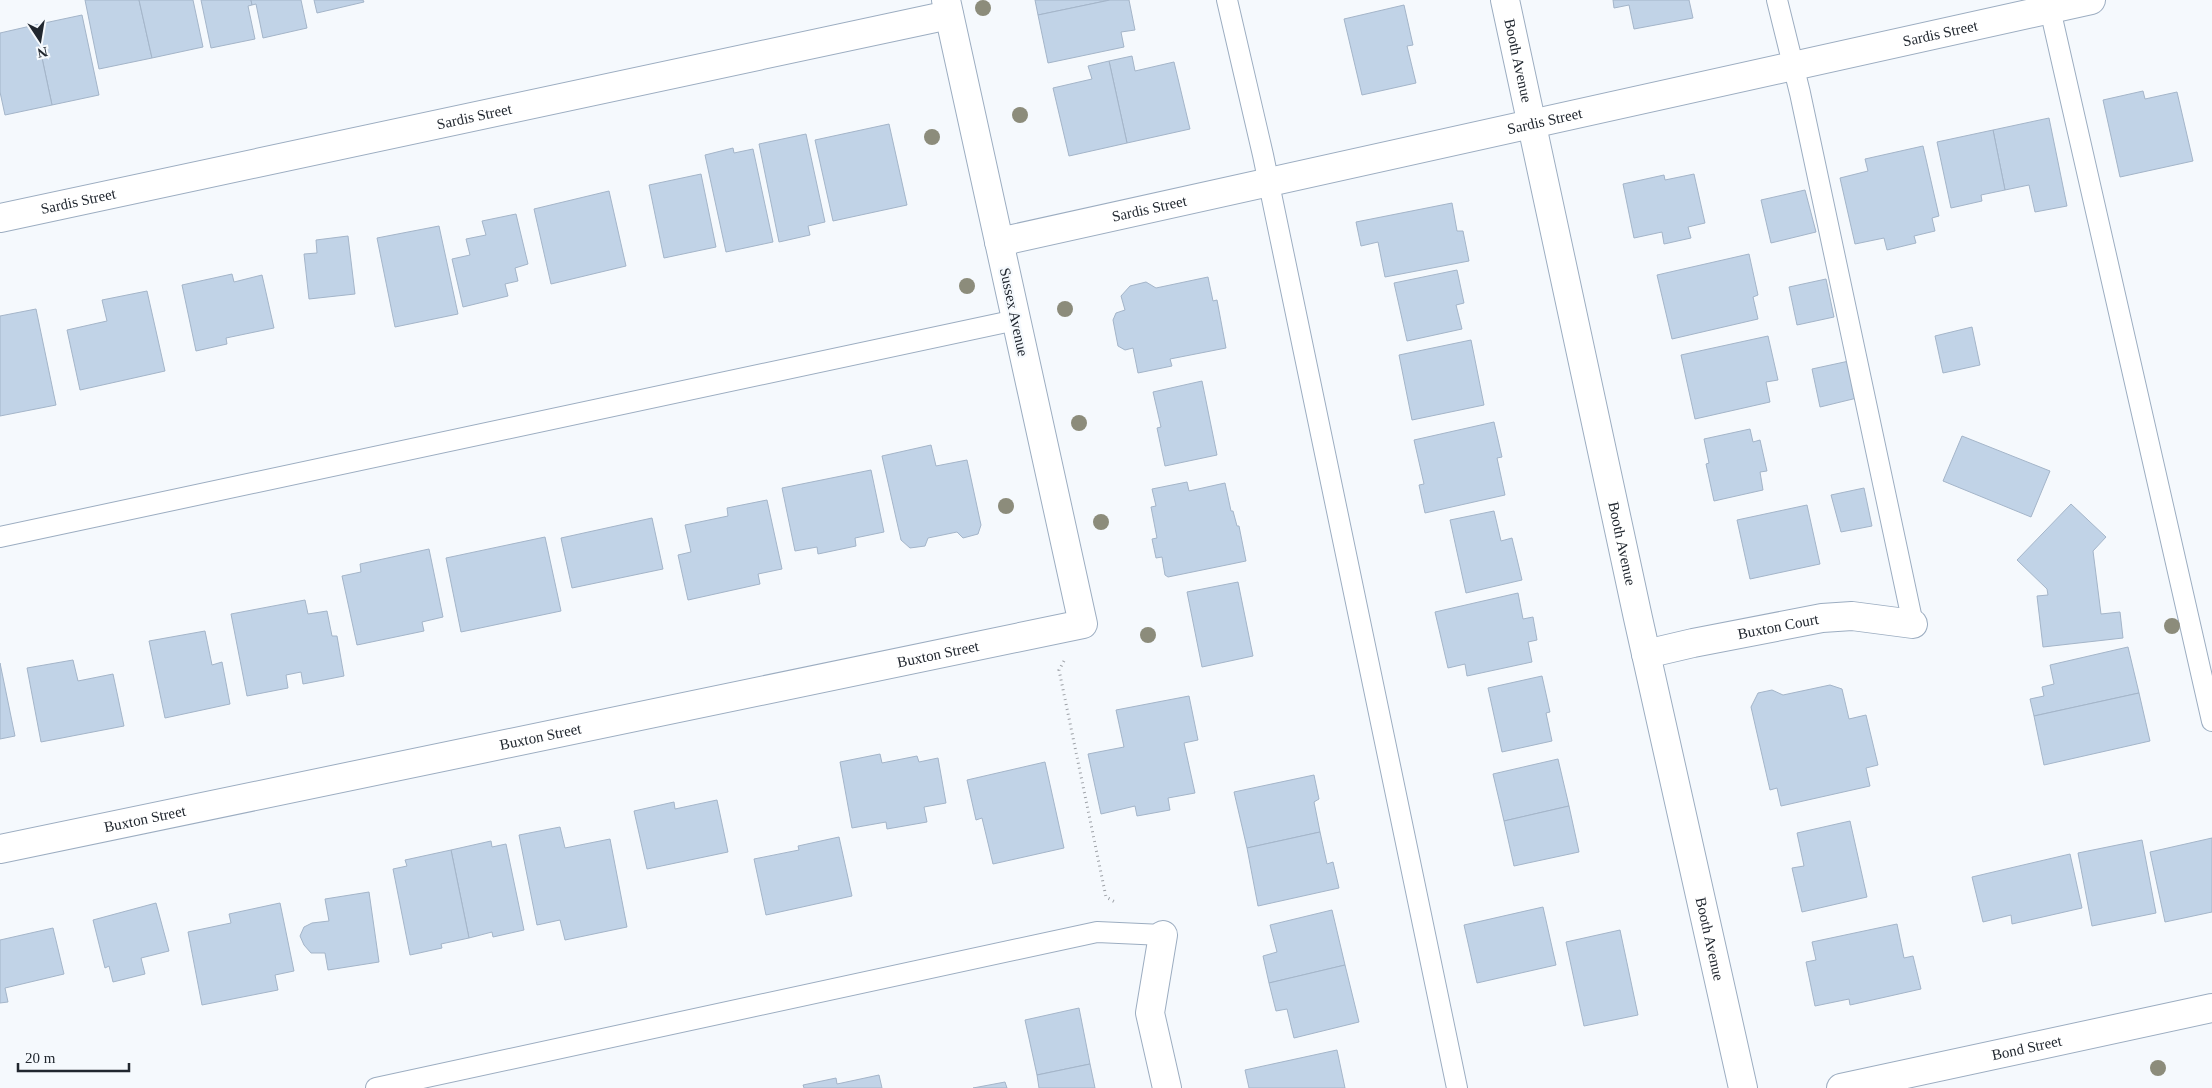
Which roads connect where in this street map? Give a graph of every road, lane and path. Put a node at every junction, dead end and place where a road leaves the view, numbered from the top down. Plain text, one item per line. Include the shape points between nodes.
1 (1227, 0) edge
2 (1505, 0) edge
3 (1778, 0) edge
4 (2091, 0) edge
5 (947, 8) edge
6 (2050, 9) junction
7 (1793, 66) junction
8 (1532, 124) junction
9 (1268, 182) junction
10 (0, 218) edge
11 (999, 242) junction
12 (1016, 320) junction
13 (0, 537) edge
14 (1083, 624) joint
15 (1912, 624) joint
16 (1646, 654) junction
17 (1060, 670) dead end
18 (2212, 721) edge
19 (0, 849) edge
20 (1117, 903) dead end
21 (1163, 935) joint
22 (2212, 1008) edge
23 (376, 1088) edge
24 (1167, 1088) edge
25 (1457, 1088) edge
26 (1743, 1088) edge
27 (1841, 1088) edge

1 - 9 lane
2 - 8 street, Booth Avenue
3 - 7 lane
4 - 6 street, Sardis Street
5 - 10 street, Sardis Street
5 - 11 street, Sussex Avenue
6 - 7 street, Sardis Street
6 - 18 lane
7 - 8 street, Sardis Street
7 - 15 lane
8 - 9 street, Sardis Street
8 - 16 street, Booth Avenue
9 - 11 street, Sardis Street
9 - 25 lane
11 - 12 street, Sussex Avenue
12 - 13 lane
12 - 14 street, Sussex Avenue
14 - 19 street, Buxton Street
15 - 16 street, Buxton Court via 1852,616 1822,618
16 - 26 street, Booth Avenue
17 - 20 path via 1106,897
21 - 23 lane via 1097,932
21 - 24 street via 1150,1014
22 - 27 street, Bond Street

